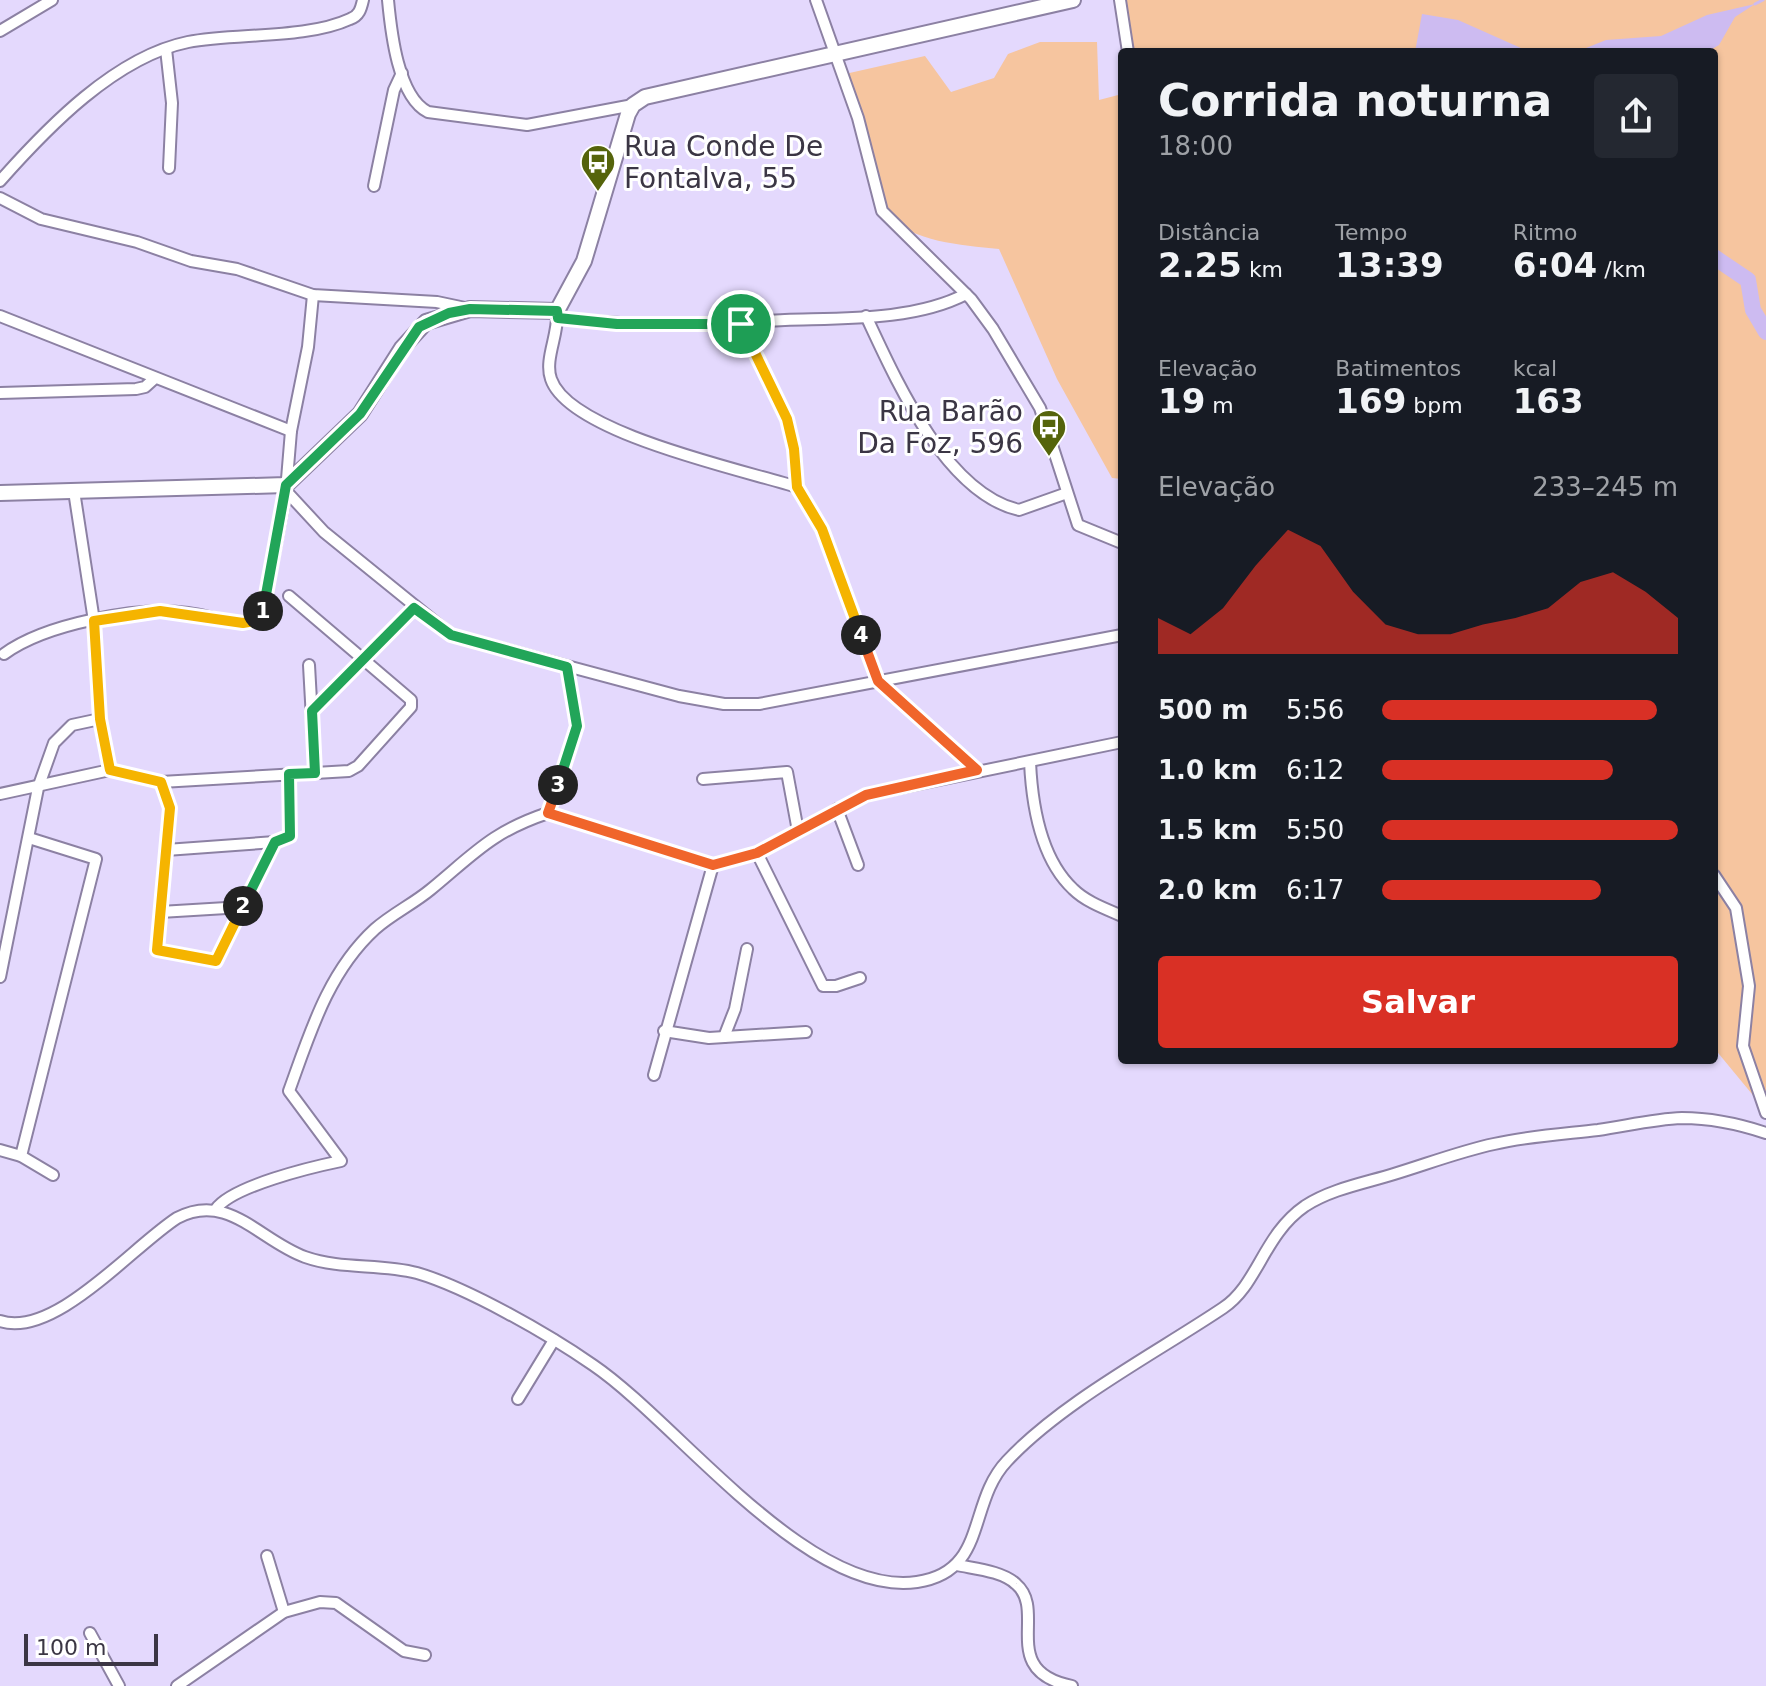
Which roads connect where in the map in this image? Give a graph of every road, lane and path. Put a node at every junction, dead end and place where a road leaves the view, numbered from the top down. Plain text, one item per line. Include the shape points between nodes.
1 (363, 0) edge
2 (388, 0) edge
3 (816, 0) edge
4 (1073, 0) edge
5 (1120, 0) edge
6 (50, 1) edge
7 (0, 31) edge
8 (1127, 48) edge
9 (166, 49) junction
10 (836, 56) junction
11 (402, 73) junction
12 (633, 105) junction
13 (169, 168) dead end
14 (0, 181) edge
15 (374, 186) dead end
16 (0, 198) edge
17 (966, 294) junction
18 (313, 295) junction
19 (470, 309) junction
20 (557, 314) junction
21 (0, 316) edge
22 (866, 316) junction
23 (741, 324) junction
24 (155, 378) junction
25 (0, 393) edge
26 (291, 431) junction
27 (797, 487) junction
28 (286, 488) junction
29 (74, 491) junction
30 (0, 493) edge
31 (1067, 493) junction
32 (1118, 541) edge
33 (289, 596) dead end
34 (414, 608) junction
35 (94, 621) junction
36 (1118, 636) edge
37 (2, 654) edge
38 (363, 659) junction
39 (309, 665) dead end
40 (0, 667) edge
41 (567, 667) junction
42 (878, 681) junction
43 (312, 711) junction
44 (100, 719) junction
45 (1118, 743) edge
46 (1030, 762) junction
47 (110, 770) junction
48 (977, 770) junction
49 (315, 773) junction
50 (289, 774) junction
51 (703, 779) dead end
52 (161, 782) junction
53 (38, 788) junction
54 (0, 794) edge
55 (837, 809) junction
56 (548, 813) junction
57 (798, 831) junction
58 (29, 838) junction
59 (275, 842) junction
60 (166, 850) junction
61 (757, 853) junction
62 (713, 865) junction
63 (858, 865) dead end
64 (1718, 881) edge
65 (243, 907) junction
66 (160, 912) junction
67 (1118, 914) edge
68 (747, 949) dead end
69 (0, 977) edge
70 (860, 978) dead end
71 (664, 1031) junction
72 (806, 1032) dead end
73 (724, 1037) junction
74 (654, 1075) dead end
75 (1766, 1113) edge
76 (1766, 1133) edge
77 (0, 1150) edge
78 (21, 1156) junction
79 (53, 1175) dead end
80 (216, 1209) junction
81 (0, 1321) edge
82 (554, 1340) junction
83 (518, 1399) dead end
84 (267, 1556) dead end
85 (957, 1565) junction
86 (284, 1612) junction
87 (90, 1633) dead end
88 (425, 1655) dead end
89 (119, 1686) edge
90 (177, 1686) edge
91 (1072, 1686) edge

1 - 9 street via 355,17 336,23
2 - 11 street
3 - 10 street
4 - 10 main road
5 - 8 street
6 - 7 street
9 - 13 street via 172,103
9 - 14 street via 68,110
10 - 12 main road via 645,97
10 - 17 street via 882,211
11 - 12 street via 414,103 447,117 527,125
11 - 15 street
12 - 20 main road via 584,261
16 - 18 street via 41,219 237,269
17 - 22 street
17 - 31 street via 1040,408
18 - 19 street via 437,302
18 - 26 street
19 - 20 main road
19 - 28 main road via 419,327 360,414
20 - 23 street via 617,324
20 - 27 street via 551,378 595,422
21 - 24 street
22 - 23 street
22 - 31 street via 936,447 995,499 1023,509
23 - 27 street via 787,419
24 - 25 street via 136,389
24 - 26 street
26 - 28 street
27 - 42 street via 822,529
28 - 29 main road
28 - 34 street via 324,532
28 - 35 street via 263,610 254,621 232,623 160,611
29 - 30 main road
29 - 35 street
31 - 32 street via 1078,525
33 - 38 street
34 - 38 street
34 - 41 street via 451,635
35 - 37 street
35 - 44 street
36 - 42 street
37 - 40 street
38 - 43 street
38 - 49 street via 411,700 411,707 358,766
39 - 43 street
41 - 42 street via 679,696 739,705
41 - 56 street via 577,726
42 - 48 street
43 - 49 street
44 - 47 street
44 - 53 street via 72,725 54,743
45 - 46 street
46 - 48 street
46 - 67 street via 1035,815 1059,870 1079,894
47 - 52 street
47 - 53 street
48 - 55 street via 866,795
49 - 50 street
50 - 52 street
50 - 59 street via 290,836
51 - 57 street via 787,772
52 - 60 street via 170,808
53 - 54 street
53 - 58 street
55 - 57 street
55 - 63 street
56 - 62 street
56 - 80 street via 495,835 388,919 357,948 326,995 289,1091 341,1161 245,1190
57 - 61 street
58 - 69 street
58 - 78 street via 96,859
59 - 60 street
59 - 65 street
60 - 66 street
61 - 62 street
61 - 70 street via 823,986
62 - 71 street
64 - 75 street via 1736,908 1749,986 1743,1046
65 - 66 street
65 - 66 street via 216,961 157,950
68 - 73 street
71 - 73 street
71 - 74 street
72 - 73 street
76 - 85 street via 1720,1120 1678,1118 1530,1138 1477,1148 1317,1199 1271,1238 1230,1304 1132,1365 1005,1463 991,1482
77 - 78 street
78 - 79 street
80 - 81 street via 189,1211 177,1218 50,1317 19,1324
80 - 82 street via 308,1258 347,1268 420,1274
82 - 83 street
82 - 85 street via 606,1374 780,1529 812,1550 857,1574 891,1582 919,1582
84 - 86 street
85 - 91 street via 1015,1582 1024,1598 1036,1668 1043,1678
86 - 88 street via 332,1602 404,1651
86 - 90 street
87 - 89 street

